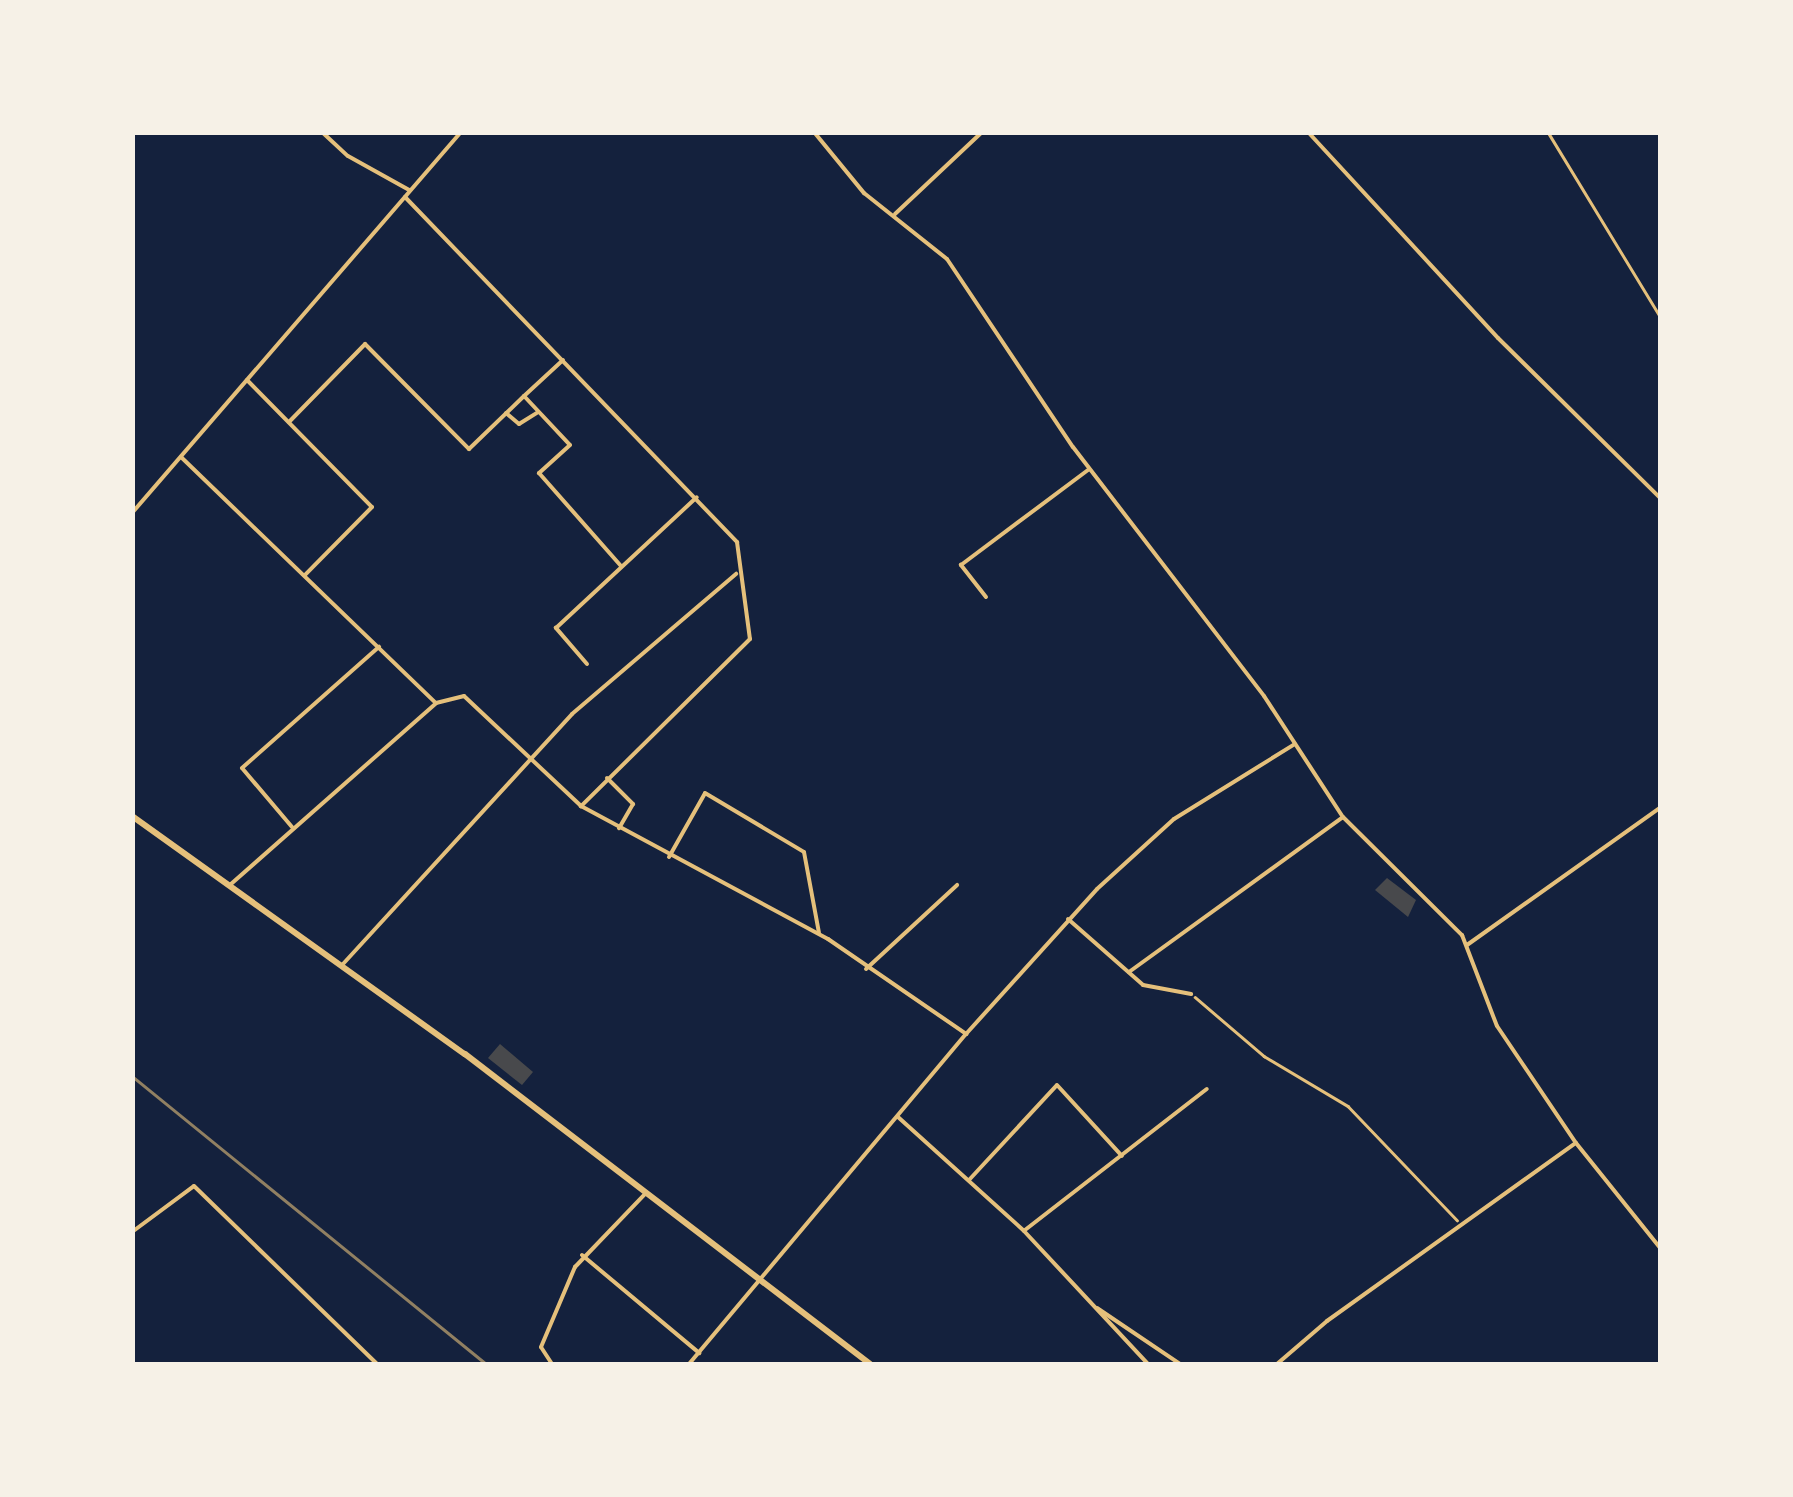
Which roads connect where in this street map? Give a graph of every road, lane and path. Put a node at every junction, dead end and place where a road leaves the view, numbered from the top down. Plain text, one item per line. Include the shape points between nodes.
1 (322, 132) edge
2 (460, 132) edge
3 (814, 132) edge
4 (982, 132) edge
5 (1308, 132) edge
6 (1548, 132) edge
7 (410, 190) junction
8 (405, 197) junction
9 (894, 215) junction
10 (1660, 316) edge
11 (563, 360) junction
12 (247, 380) junction
13 (524, 396) junction
14 (538, 412) junction
15 (506, 413) junction
16 (288, 422) junction
17 (181, 458) junction
18 (1089, 469) junction
19 (697, 497) junction
20 (1660, 498) edge
21 (132, 514) edge
22 (621, 566) junction
23 (736, 574) junction
24 (305, 575) junction
25 (986, 598) dead end
26 (379, 647) junction
27 (587, 664) dead end
28 (436, 703) junction
29 (1295, 744) junction
30 (530, 758) junction
31 (607, 778) junction
32 (581, 806) junction
33 (1660, 808) edge
34 (132, 816) edge
35 (1343, 817) junction
36 (619, 828) junction
37 (294, 829) junction
38 (669, 857) junction
39 (231, 884) junction
40 (957, 885) dead end
41 (1068, 919) junction
42 (819, 934) junction
43 (1467, 945) junction
44 (342, 964) junction
45 (866, 969) junction
46 (1129, 972) junction
47 (1190, 994) joint
48 (966, 1034) junction
49 (1207, 1089) dead end
50 (898, 1117) junction
51 (1576, 1142) junction
52 (1122, 1156) junction
53 (969, 1180) junction
54 (646, 1193) junction
55 (1461, 1224) junction
56 (1024, 1231) junction
57 (132, 1232) edge
58 (1660, 1248) edge
59 (582, 1255) junction
60 (763, 1282) junction
61 (1095, 1307) junction
62 (700, 1353) junction
63 (377, 1364) edge
64 (552, 1364) edge
65 (689, 1364) edge
66 (870, 1364) edge
67 (1148, 1364) edge
68 (1180, 1364) edge
69 (1277, 1364) edge

1 - 7 street via 348,156
2 - 7 street
3 - 9 street via 850,179
4 - 9 street
5 - 20 street via 1486,327
6 - 10 path
7 - 8 street
8 - 11 street
8 - 12 street
9 - 18 street via 947,259
11 - 13 street
11 - 19 street
12 - 16 street
12 - 17 street
13 - 14 street
13 - 15 street
14 - 15 street via 519,424
14 - 22 street via 570,445 539,474
15 - 16 street via 469,449 365,344
16 - 24 street via 372,508
17 - 21 street
17 - 24 street
18 - 25 street via 961,565
18 - 29 street
19 - 22 street
19 - 23 street via 734,536
22 - 27 street via 556,628
23 - 30 street
23 - 31 street via 750,639
24 - 26 street
26 - 28 street
26 - 37 street via 242,768
28 - 30 street via 464,696
28 - 37 street
29 - 35 street
29 - 41 street via 1174,819
30 - 32 street
30 - 44 street
31 - 32 street
31 - 36 street via 633,804
32 - 36 street
33 - 43 street
34 - 39 main road
35 - 43 street
35 - 46 street
36 - 38 street
37 - 39 street
38 - 42 street
38 - 42 street via 705,794 804,852
39 - 44 main road
40 - 45 street
41 - 46 street
41 - 48 street
42 - 45 street
43 - 51 street via 1491,1017
44 - 54 main road
45 - 48 street
46 - 47 street via 1148,987
47 - 55 path via 1264,1056 1348,1106
48 - 50 street
49 - 52 street
50 - 53 street
50 - 60 street
51 - 55 street
51 - 58 street
52 - 53 street via 1057,1085
52 - 56 street
53 - 56 street
54 - 59 street
54 - 60 main road
55 - 69 street
56 - 61 street
57 - 63 street via 194,1186
59 - 62 street
59 - 64 street via 541,1347
60 - 62 street
60 - 66 main road
61 - 67 street
61 - 68 street
62 - 65 street

